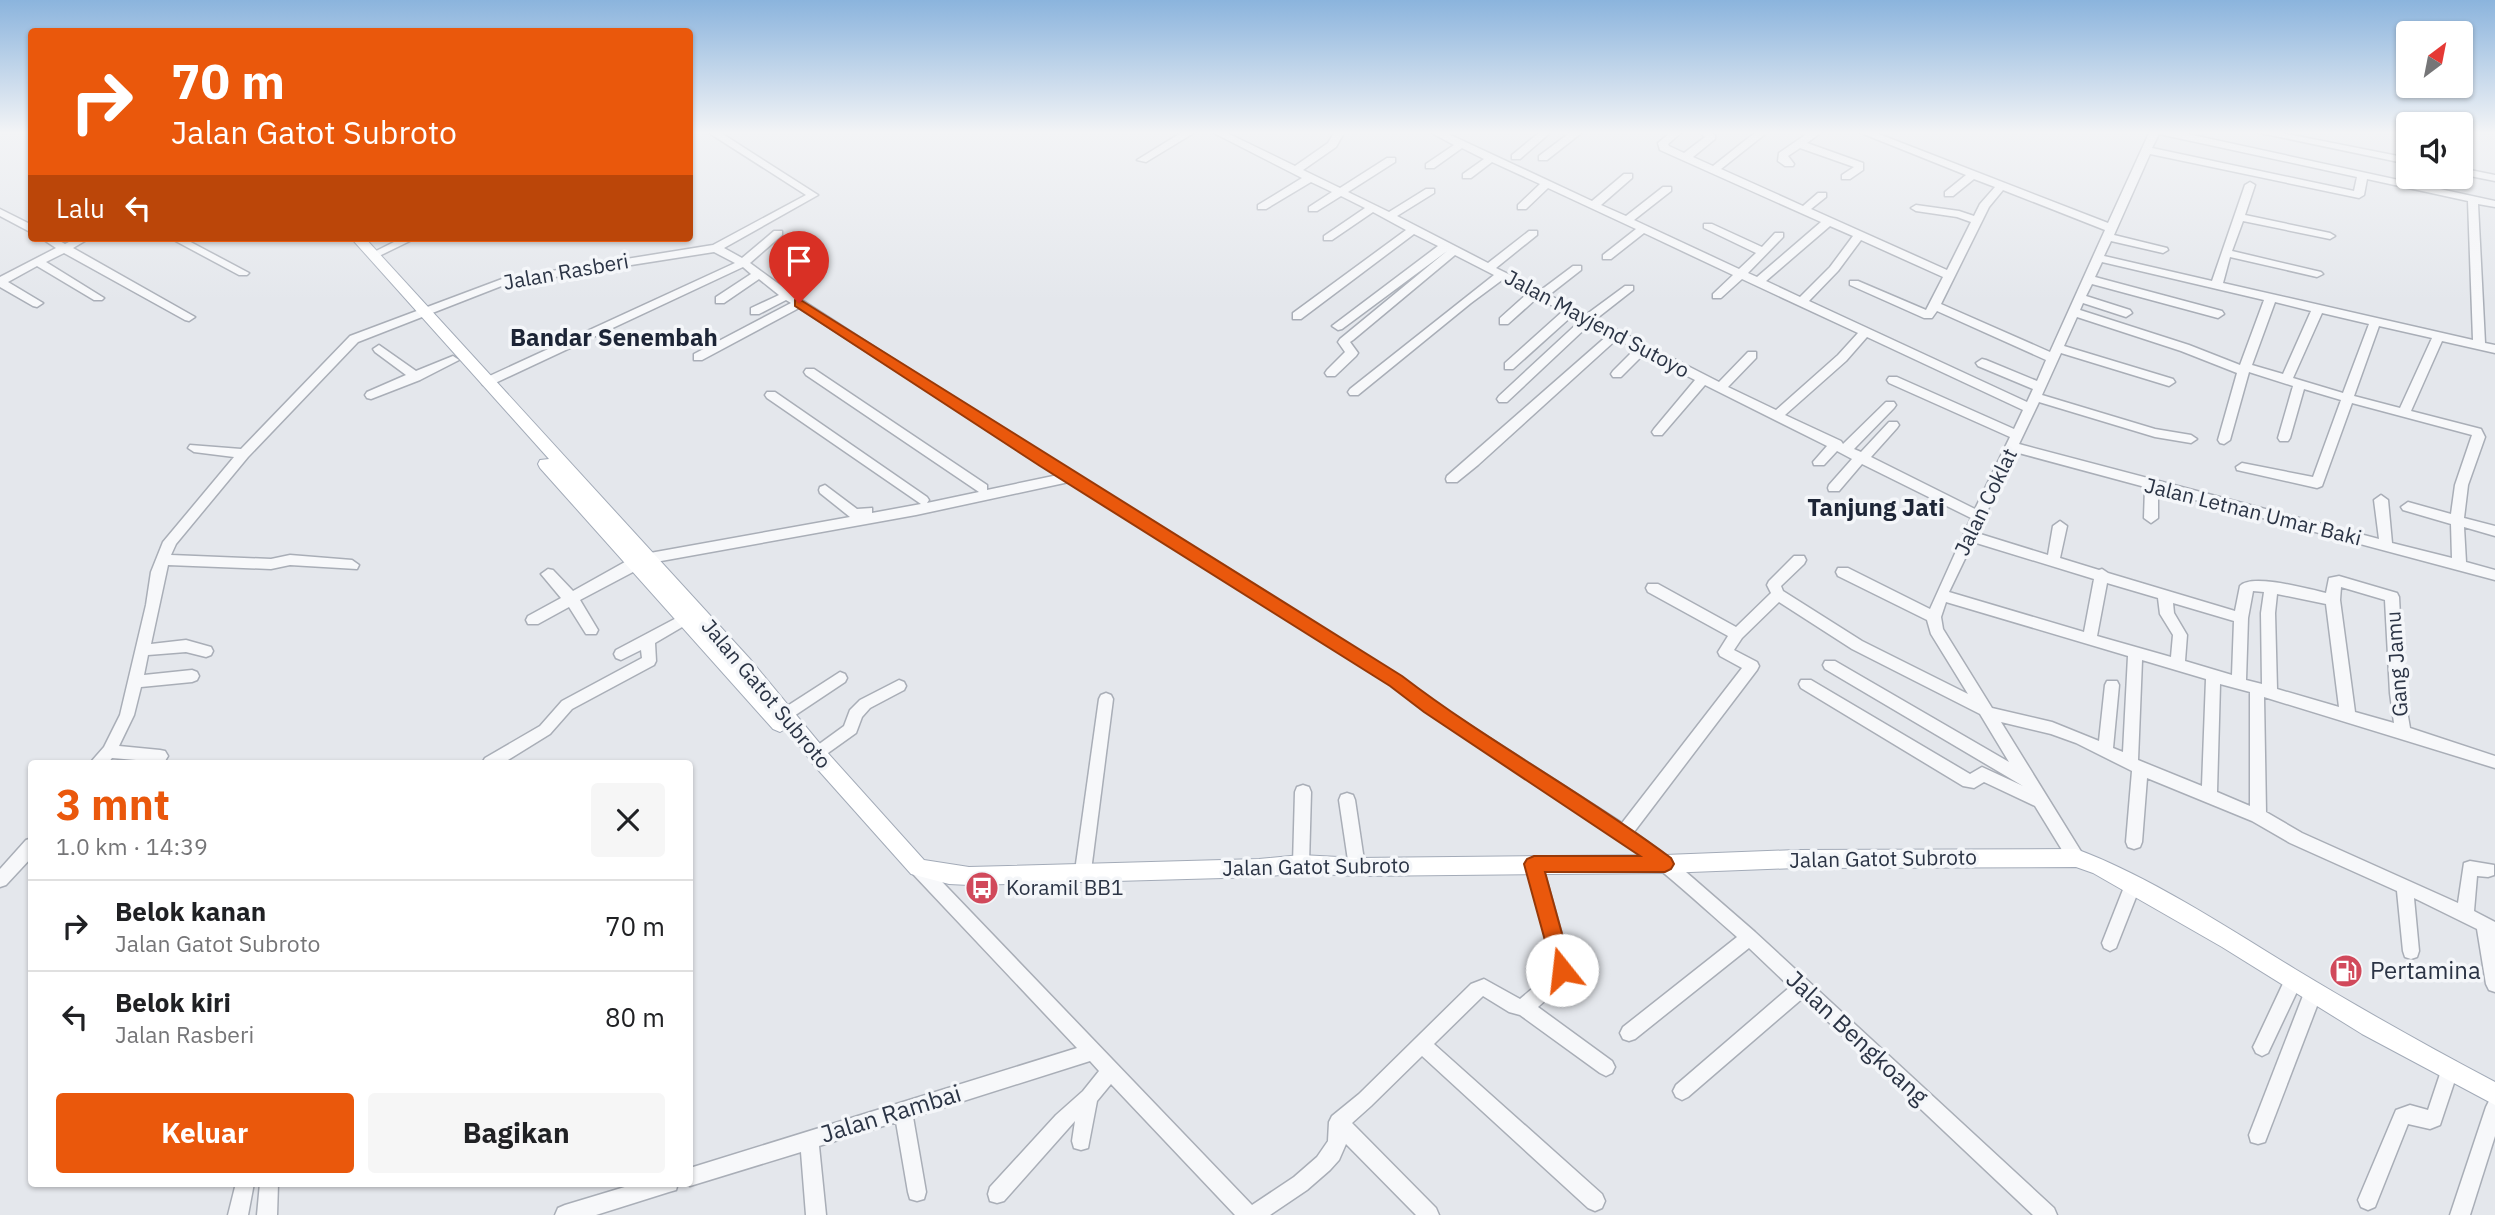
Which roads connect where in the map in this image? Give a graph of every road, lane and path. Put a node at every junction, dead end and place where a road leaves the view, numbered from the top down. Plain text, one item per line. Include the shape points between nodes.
1 (2000, 187) edge
2 (801, 188) edge
3 (1293, 188) edge
4 (1330, 188) edge
5 (1347, 188) edge
6 (1542, 188) edge
7 (1557, 188) edge
8 (1614, 188) edge
9 (1755, 188) edge
10 (1957, 188) edge
11 (2002, 188) edge
12 (2129, 188) edge
13 (2249, 188) edge
14 (2324, 188) edge
15 (2360, 188) edge
16 (2416, 188) edge
17 (1667, 189) dead end
18 (1430, 191) dead end
19 (1340, 192) junction
20 (1949, 194) dead end
21 (1822, 195) dead end
22 (2473, 200) junction
23 (2495, 204) edge
24 (1594, 205) junction
25 (1262, 207) dead end
26 (1522, 207) dead end
27 (1373, 208) junction
28 (1916, 208) dead end
29 (1313, 209) dead end
30 (1805, 209) junction
31 (0, 212) edge
32 (1389, 216) junction
33 (2241, 217) junction
34 (1830, 220) junction
35 (1627, 221) junction
36 (1978, 221) junction
37 (1708, 226) dead end
38 (28, 228) edge
39 (1414, 229) junction
40 (1643, 229) junction
41 (2108, 232) junction
42 (778, 233) dead end
43 (1533, 233) dead end
44 (1860, 234) junction
45 (1779, 235) dead end
46 (2330, 236) dead end
47 (1328, 238) dead end
48 (53, 242) edge
49 (76, 242) edge
50 (183, 242) edge
51 (347, 242) edge
52 (362, 242) edge
53 (401, 242) edge
54 (64, 248) junction
55 (716, 248) junction
56 (1451, 248) junction
57 (2163, 250) dead end
58 (1763, 252) junction
59 (2225, 253) junction
60 (373, 255) junction
61 (1606, 257) dead end
62 (2097, 258) junction
63 (38, 262) junction
64 (743, 263) junction
65 (1489, 268) junction
66 (1577, 268) dead end
67 (243, 273) dead end
68 (759, 274) junction
69 (1503, 274) junction
70 (1740, 274) junction
71 (2317, 274) dead end
72 (1949, 275) junction
73 (2088, 279) junction
74 (0, 282) edge
75 (1757, 283) junction
76 (1854, 283) dead end
77 (2217, 285) junction
78 (1629, 288) dead end
79 (1539, 293) junction
80 (787, 295) junction
81 (1717, 296) dead end
82 (2271, 297) junction
83 (98, 298) dead end
84 (2080, 298) junction
85 (720, 300) dead end
86 (37, 303) dead end
87 (799, 303) junction
88 (1801, 303) junction
89 (1935, 306) junction
90 (2318, 308) junction
91 (1572, 310) junction
92 (755, 311) dead end
93 (2073, 312) junction
94 (2126, 313) dead end
95 (418, 314) junction
96 (2218, 314) dead end
97 (1297, 316) dead end
98 (190, 317) dead end
99 (1589, 319) junction
100 (1504, 321) dead end
101 (2375, 322) junction
102 (1338, 326) dead end
103 (1865, 332) junction
104 (1617, 333) junction
105 (2438, 337) junction
106 (2479, 345) junction
107 (1644, 346) junction
108 (379, 349) dead end
109 (2495, 349) edge
110 (2056, 353) junction
111 (1752, 355) dead end
112 (698, 357) dead end
113 (453, 360) junction
114 (1982, 363) dead end
115 (1509, 366) dead end
116 (2244, 369) junction
117 (810, 372) dead end
118 (1331, 373) dead end
119 (1617, 374) dead end
120 (416, 377) junction
121 (1703, 379) junction
122 (1894, 380) dead end
123 (2286, 380) junction
124 (487, 382) junction
125 (2169, 382) dead end
126 (2299, 384) junction
127 (1720, 388) junction
128 (1354, 393) dead end
129 (371, 395) dead end
130 (772, 395) dead end
131 (2035, 397) junction
132 (1503, 398) dead end
133 (2347, 398) junction
134 (1890, 405) dead end
135 (2404, 413) junction
136 (1777, 416) junction
137 (1893, 425) dead end
138 (1658, 432) dead end
139 (2284, 438) dead end
140 (2190, 439) dead end
141 (2224, 440) dead end
142 (2014, 441) junction
143 (1842, 447) junction
144 (194, 448) dead end
145 (244, 454) junction
146 (1862, 457) junction
147 (1819, 462) dead end
148 (2242, 467) dead end
149 (1065, 474) junction
150 (1452, 479) dead end
151 (2152, 486) junction
152 (982, 488) junction
153 (1834, 488) dead end
154 (825, 490) dead end
155 (922, 500) junction
156 (2381, 500) dead end
157 (2408, 507) dead end
158 (1978, 516) junction
159 (2151, 518) dead end
160 (2456, 520) junction
161 (2060, 526) dead end
162 (2495, 531) edge
163 (1969, 536) junction
164 (2386, 545) junction
165 (162, 560) junction
166 (643, 560) junction
167 (1799, 560) dead end
168 (2053, 561) junction
169 (352, 565) dead end
170 (2459, 565) junction
171 (1843, 572) dead end
172 (548, 574) dead end
173 (2102, 574) junction
174 (2495, 575) edge
175 (1653, 587) dead end
176 (2270, 587) junction
177 (1778, 594) junction
178 (2165, 594) junction
179 (1941, 595) junction
180 (572, 600) junction
181 (2333, 600) junction
182 (1934, 617) junction
183 (684, 618) junction
184 (2241, 618) junction
185 (533, 620) dead end
186 (591, 630) dead end
187 (1737, 634) junction
188 (648, 640) junction
189 (2089, 640) junction
190 (142, 650) junction
191 (206, 651) dead end
192 (621, 653) dead end
193 (2135, 654) junction
194 (1830, 665) dead end
195 (2177, 666) junction
196 (192, 676) dead end
197 (2213, 677) junction
198 (840, 678) dead end
199 (135, 682) junction
200 (1806, 684) dead end
201 (2112, 685) dead end
202 (2239, 685) junction
203 (899, 686) dead end
204 (2263, 691) junction
205 (1106, 699) dead end
206 (1985, 711) junction
207 (786, 714) junction
208 (2348, 717) junction
209 (2403, 732) junction
210 (109, 751) junction
211 (2105, 751) junction
212 (815, 752) junction
213 (160, 756) dead end
214 (101, 760) edge
215 (495, 760) edge
216 (2495, 762) edge
217 (2135, 766) junction
218 (2027, 780) junction
219 (1303, 792) dead end
220 (2209, 795) junction
221 (1348, 800) dead end
222 (2041, 801) junction
223 (2258, 816) junction
224 (1624, 833) junction
225 (2134, 842) dead end
226 (28, 849) edge
227 (2076, 858) junction
228 (1301, 864) junction
229 (1534, 864) junction
230 (1665, 864) junction
231 (1357, 867) junction
232 (918, 868) junction
233 (2488, 870) dead end
234 (1083, 871) junction
235 (0, 880) edge
236 (2405, 886) junction
237 (2132, 887) junction
238 (2465, 915) junction
239 (2490, 928) edge
240 (1749, 937) junction
241 (2110, 943) dead end
242 (2411, 951) dead end
243 (2292, 981) junction
244 (2495, 984) edge
245 (1802, 987) junction
246 (2313, 993) junction
247 (1523, 1007) junction
248 (1629, 1033) dead end
249 (1421, 1044) junction
250 (2262, 1047) dead end
251 (1093, 1052) junction
252 (1606, 1067) dead end
253 (2450, 1068) junction
254 (1110, 1071) junction
255 (1682, 1091) dead end
256 (2495, 1094) edge
257 (1089, 1097) junction
258 (2495, 1107) edge
259 (902, 1111) junction
260 (1338, 1122) junction
261 (2258, 1135) dead end
262 (809, 1140) junction
263 (1081, 1141) dead end
264 (693, 1176) edge
265 (244, 1187) edge
266 (269, 1187) edge
267 (656, 1187) edge
268 (917, 1192) dead end
269 (997, 1194) dead end
270 (2368, 1200) dead end
271 (1595, 1201) dead end
272 (238, 1215) edge
273 (267, 1215) edge
274 (565, 1215) edge
275 (816, 1215) edge
276 (1250, 1215) edge
277 (1429, 1215) edge
278 (2047, 1215) edge
279 (2460, 1215) edge

1 - 36 street
2 - 55 street, Jalan Rasberi via 813,195
3 - 25 street
4 - 19 street, Jalan Mayjend Sutoyo
5 - 19 street
6 - 26 street
7 - 24 street
8 - 24 street
9 - 30 street
10 - 20 street
11 - 41 street
12 - 41 street, Jalan Coklat
13 - 33 street
14 - 15 street via 2359,195
16 - 22 street
17 - 35 street
18 - 32 street
19 - 27 street, Jalan Mayjend Sutoyo
19 - 29 street
21 - 30 street
22 - 23 street
22 - 106 street
24 - 35 street
27 - 32 street, Jalan Mayjend Sutoyo
27 - 47 street
28 - 36 street
30 - 34 street
31 - 38 street
32 - 39 street, Jalan Mayjend Sutoyo
33 - 46 street
33 - 59 street
34 - 44 street
34 - 75 street
35 - 40 street
36 - 72 street
37 - 58 street
39 - 56 street, Jalan Mayjend Sutoyo
39 - 97 street
40 - 61 street
40 - 70 street
41 - 57 street
41 - 62 street, Jalan Coklat
42 - 64 street
43 - 65 street
44 - 72 street
44 - 88 street
45 - 58 street
48 - 54 street
49 - 54 street
50 - 67 street
51 - 95 main road
52 - 60 main road, Jalan Gatot Subroto
53 - 60 street
54 - 63 street
54 - 98 street
55 - 64 street
55 - 95 street, Jalan Rasberi via 514,280
56 - 65 street, Jalan Mayjend Sutoyo
56 - 102 street
56 - 118 street via 1344,342 1352,353
58 - 70 street
59 - 71 street
59 - 77 street
60 - 95 main road, Jalan Gatot Subroto
62 - 73 street, Jalan Coklat
62 - 77 street
63 - 74 street
63 - 83 street
64 - 68 street
64 - 124 street
65 - 69 street, Jalan Mayjend Sutoyo
66 - 79 street
68 - 80 street
68 - 85 street
69 - 79 street, Jalan Mayjend Sutoyo
69 - 128 street
70 - 75 street
70 - 81 street
72 - 89 street
73 - 84 street, Jalan Coklat
73 - 96 street
74 - 86 street
75 - 88 street
76 - 89 street via 1924,315
77 - 82 street
78 - 99 street
79 - 91 street, Jalan Mayjend Sutoyo
79 - 100 street
80 - 87 street
80 - 92 street
82 - 90 street
82 - 116 street
84 - 93 street, Jalan Coklat
84 - 94 street
87 - 112 street
87 - 149 street
88 - 103 street
89 - 110 street
90 - 101 street
90 - 123 street
91 - 99 street, Jalan Mayjend Sutoyo
91 - 115 street
93 - 110 street, Jalan Coklat
93 - 116 street
95 - 113 main road
95 - 124 main road, Jalan Gatot Subroto
95 - 145 street, Jalan Rasberi via 354,339
99 - 104 street, Jalan Mayjend Sutoyo
99 - 132 street
101 - 105 street
101 - 133 street
103 - 131 street
103 - 136 street
104 - 107 street, Jalan Mayjend Sutoyo
104 - 150 street
105 - 106 street
105 - 135 street
106 - 109 street
107 - 119 street
107 - 121 street, Jalan Mayjend Sutoyo
108 - 120 street
110 - 125 street
110 - 131 street, Jalan Coklat
111 - 127 street
113 - 120 street
113 - 166 main road via 586,510
114 - 131 street
116 - 123 street
116 - 141 street
117 - 152 street
120 - 129 street
121 - 127 street, Jalan Mayjend Sutoyo
121 - 138 street
122 - 142 street, Jalan Letnan Umar Baki
123 - 126 street
124 - 166 main road, Jalan Gatot Subroto
126 - 133 street
126 - 139 street
127 - 136 street, Jalan Mayjend Sutoyo
130 - 155 street
131 - 140 street
131 - 142 street, Jalan Coklat
133 - 135 street
133 - 148 street via 2317,483
134 - 143 street
135 - 160 street via 2478,433 2462,477
136 - 143 street, Jalan Mayjend Sutoyo
137 - 146 street
142 - 151 street, Jalan Letnan Umar Baki
142 - 158 street, Jalan Coklat
143 - 146 street, Jalan Mayjend Sutoyo
143 - 147 street
144 - 145 street
145 - 165 street, Jalan Rasberi via 178,530
146 - 153 street
146 - 158 street, Jalan Mayjend Sutoyo
149 - 152 street
149 - 166 street via 916,510
149 - 224 street via 1396,681
151 - 159 street
151 - 164 street, Jalan Letnan Umar Baki
152 - 155 street
154 - 155 street via 855,514
156 - 164 street
157 - 160 street
158 - 163 street, Jalan Coklat
160 - 162 street
160 - 170 street
161 - 168 street
163 - 168 street
163 - 179 street, Jalan Coklat
164 - 170 street, Jalan Letnan Umar Baki
165 - 169 street
165 - 190 street, Jalan Rasberi
166 - 180 street
166 - 183 main road
166 - 207 main road, Jalan Gatot Subroto
167 - 177 street via 1774,585
168 - 173 street
170 - 174 street, Jalan Letnan Umar Baki
171 - 182 street
172 - 180 street
173 - 178 street
173 - 189 street
175 - 187 street
176 - 181 street
176 - 184 street via 2247,586
176 - 204 street
177 - 187 street
177 - 206 street via 1857,645
178 - 184 street
178 - 195 street via 2167,614 2180,635
179 - 182 street, Jalan Coklat
179 - 189 street
180 - 185 street
180 - 186 street
181 - 208 street
181 - 209 street, Gang Jamu via 2334,582 2339,581 2392,597
182 - 206 street via 1936,631
183 - 188 street
183 - 212 main road via 784,728
184 - 202 street
187 - 224 street via 1725,652 1752,667
188 - 192 street
188 - 215 street via 649,661 567,705 545,730
189 - 193 street
190 - 191 street via 186,646
190 - 199 street, Jalan Rasberi
193 - 195 street
193 - 217 street
194 - 218 street
195 - 197 street
196 - 199 street
197 - 202 street
197 - 220 street
198 - 207 street
199 - 210 street, Jalan Rasberi via 127,715
200 - 222 street via 1968,781 1984,775
201 - 211 street
202 - 204 street
203 - 212 street via 865,704 851,729
204 - 208 street
204 - 223 street
205 - 234 street
206 - 211 street via 2052,728
206 - 218 street
207 - 212 main road, Jalan Gatot Subroto
208 - 209 street
209 - 216 street
210 - 213 street
210 - 214 street, Jalan Rasberi
211 - 217 street
212 - 232 main road, Jalan Gatot Subroto
217 - 220 street
217 - 225 street
218 - 222 street
219 - 228 street
220 - 223 street
221 - 231 street
222 - 227 street
223 - 236 street
224 - 230 street
226 - 235 street
227 - 230 main road, Jalan Gatot Subroto
227 - 237 main road, Jalan Gatot Subroto
228 - 231 main road, Jalan Gatot Subroto
228 - 234 main road, Jalan Gatot Subroto
229 - 230 main road, Jalan Gatot Subroto
229 - 231 main road, Jalan Gatot Subroto
229 - 247 street via 1562,970 1558,979
230 - 240 street, Jalan Bengkoang
232 - 234 main road, Jalan Gatot Subroto via 967,876
232 - 251 street
233 - 238 street via 2470,868
236 - 238 street
236 - 242 street
237 - 241 street
237 - 243 main road, Jalan Gatot Subroto
238 - 239 street
239 - 244 street
240 - 245 street, Jalan Bengkoang
240 - 248 street
243 - 246 main road, Jalan Gatot Subroto
243 - 250 street
245 - 255 street
245 - 278 street, Jalan Bengkoang
246 - 253 main road, Jalan Gatot Subroto
246 - 261 street
247 - 249 street via 1517,1008 1484,987
247 - 252 street
249 - 260 street
249 - 271 street
251 - 254 street
251 - 259 street, Jalan Rambai
253 - 256 main road, Jalan Gatot Subroto
253 - 270 street via 2434,1119 2402,1116
254 - 257 street
254 - 276 street
257 - 263 street
257 - 269 street
258 - 279 street
259 - 262 street, Jalan Rambai
259 - 268 street
260 - 276 street via 1337,1143 1315,1171
260 - 277 street
262 - 264 street, Jalan Rambai
262 - 275 street
265 - 272 street
266 - 273 street
267 - 274 street

